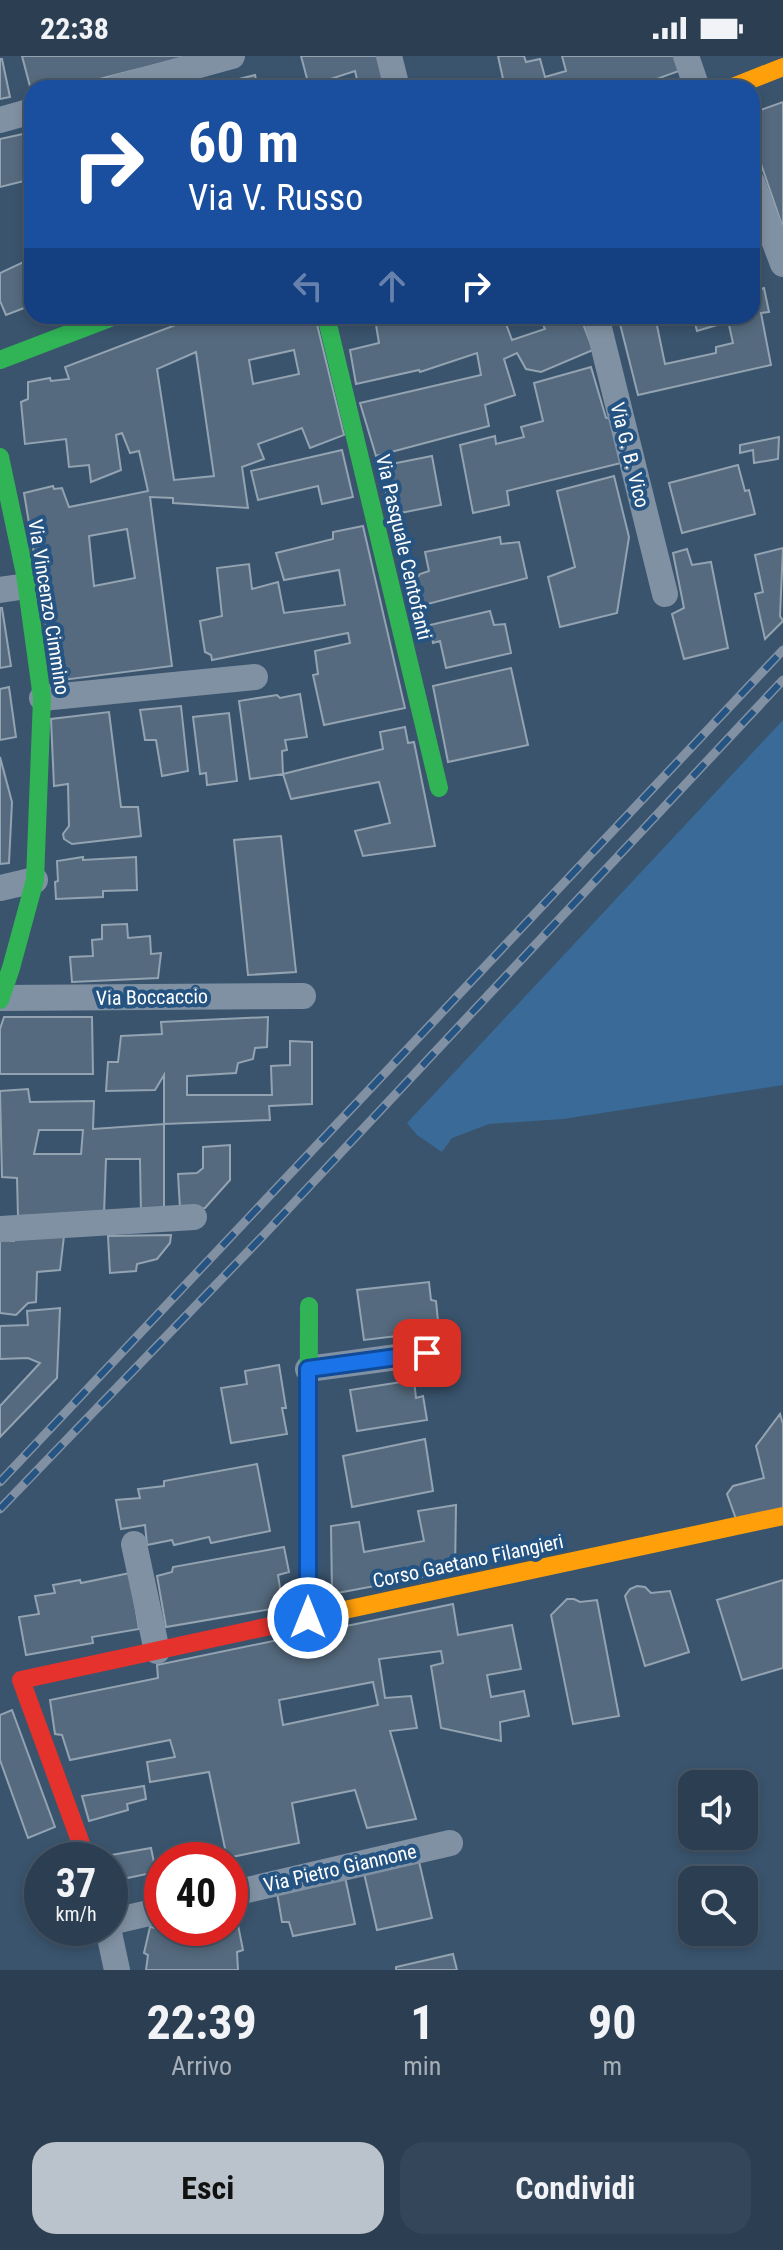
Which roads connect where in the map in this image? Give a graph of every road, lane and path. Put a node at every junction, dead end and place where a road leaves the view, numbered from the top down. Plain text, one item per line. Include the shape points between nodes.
1 (232, 56) edge
2 (389, 56) edge
3 (686, 56) edge
4 (783, 67) edge
5 (145, 80) edge
6 (395, 80) edge
7 (694, 80) edge
8 (750, 80) edge
9 (24, 113) edge
10 (0, 120) edge
11 (760, 203) edge
12 (783, 264) edge
13 (94, 324) edge
14 (328, 324) edge
15 (598, 324) edge
16 (0, 360) edge
17 (0, 457) edge
18 (27, 586) junction
19 (0, 590) edge
20 (665, 594) dead end
21 (255, 677) dead end
22 (42, 698) junction
23 (439, 788) dead end
24 (35, 880) junction
25 (0, 888) edge
26 (303, 996) dead end
27 (0, 999) edge
28 (194, 1217) dead end
29 (0, 1229) edge
30 (309, 1306) dead end
31 (427, 1353) dead end
32 (308, 1369) junction
33 (783, 1516) edge
34 (134, 1544) dead end
35 (308, 1618) junction
36 (157, 1651) junction
37 (80, 1842) edge
38 (450, 1843) dead end
39 (248, 1890) edge
40 (113, 1946) edge
41 (117, 1970) edge

1 - 5 street
2 - 6 street
3 - 7 street
4 - 8 street
9 - 10 street
11 - 12 street
13 - 16 street
14 - 23 street, Via Pasquale Centofanti
15 - 20 street, Via G. B. Vico
17 - 18 street, Via Vincenzo Cimmino
18 - 19 street
18 - 22 street, Via Vincenzo Cimmino
21 - 22 street
22 - 24 street, Via Vincenzo Cimmino
24 - 25 street
24 - 27 street, Via Vincenzo Cimmino
26 - 27 street, Via Boccaccio
28 - 29 street
30 - 32 street
31 - 32 street
32 - 35 street
33 - 35 street, Corso Gaetano Filangieri
34 - 36 street
35 - 36 street, Corso Gaetano Filangieri
36 - 37 street, Corso Gaetano Filangieri via 21,1680
38 - 39 street, Via Pietro Giannone
40 - 41 street

